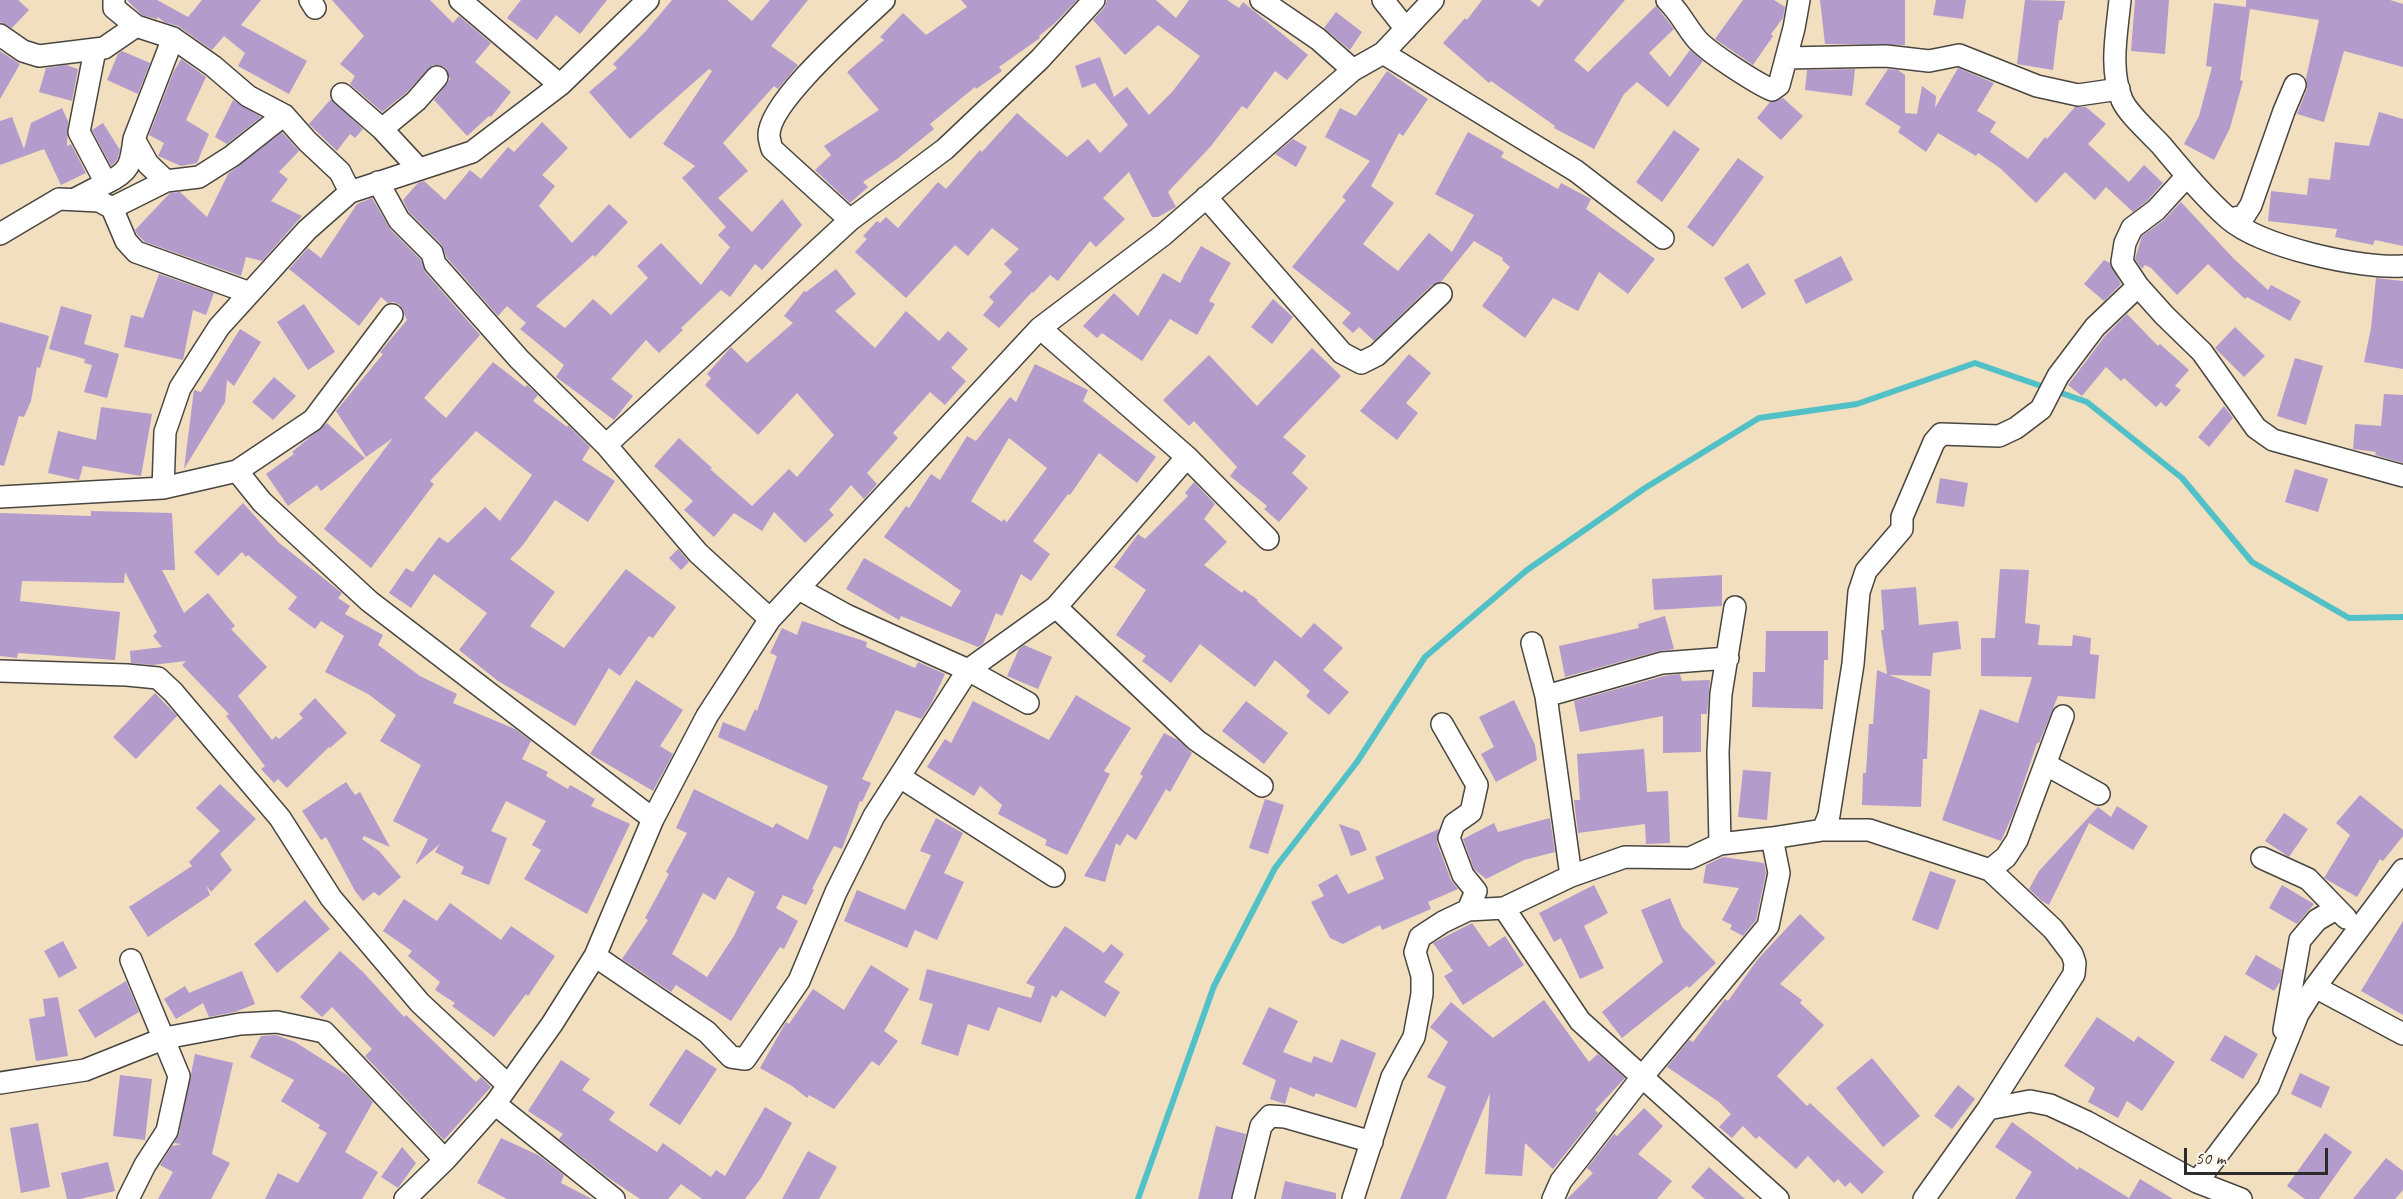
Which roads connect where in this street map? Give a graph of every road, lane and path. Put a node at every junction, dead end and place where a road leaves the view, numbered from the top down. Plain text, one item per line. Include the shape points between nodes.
1 (460, 0) edge
2 (648, 0) edge
3 (884, 0) edge
4 (1094, 0) edge
5 (1262, 0) edge
6 (1383, 0) edge
7 (1433, 0) edge
8 (1666, 0) edge
9 (1799, 0) edge
10 (2120, 0) edge
11 (124, 20) edge
12 (1406, 29) junction
13 (0, 35) edge
14 (172, 38) junction
15 (95, 50) junction
16 (1383, 53) junction
17 (1786, 58) junction
18 (1353, 70) junction
19 (437, 77) dead end
20 (560, 85) junction
21 (2295, 85) dead end
22 (2120, 89) junction
23 (342, 94) dead end
24 (284, 115) junction
25 (382, 129) junction
26 (134, 139) junction
27 (418, 168) junction
28 (2187, 176) junction
29 (166, 181) junction
30 (378, 182) junction
31 (106, 183) junction
32 (350, 192) junction
33 (1206, 197) junction
34 (78, 198) junction
35 (112, 208) junction
36 (2230, 219) junction
37 (850, 220) junction
38 (0, 234) edge
39 (1663, 238) dead end
40 (2403, 266) edge
41 (2138, 286) junction
42 (250, 293) junction
43 (1441, 294) dead end
44 (392, 315) dead end
45 (1040, 328) junction
46 (606, 445) junction
47 (1187, 457) junction
48 (237, 471) junction
49 (2403, 476) edge
50 (163, 488) junction
51 (0, 497) edge
52 (1268, 539) dead end
53 (799, 589) junction
54 (1056, 607) junction
55 (1736, 607) dead end
56 (770, 619) junction
57 (1532, 644) dead end
58 (1728, 658) junction
59 (968, 670) junction
60 (0, 671) edge
61 (1546, 696) junction
62 (1028, 703) dead end
63 (2063, 716) dead end
64 (1442, 724) dead end
65 (2045, 764) junction
66 (900, 777) junction
67 (1262, 786) dead end
68 (2099, 794) dead end
69 (653, 819) junction
70 (1823, 830) junction
71 (1772, 838) junction
72 (1720, 844) junction
73 (2262, 858) dead end
74 (1990, 870) junction
75 (2403, 870) edge
76 (1054, 876) dead end
77 (1571, 876) junction
78 (1504, 908) junction
79 (2336, 909) junction
80 (1468, 910) junction
81 (2358, 928) junction
82 (595, 956) junction
83 (131, 960) dead end
84 (2315, 987) junction
85 (2403, 1034) edge
86 (165, 1038) junction
87 (2280, 1055) junction
88 (1642, 1077) junction
89 (0, 1083) edge
90 (508, 1085) junction
91 (495, 1104) junction
92 (1988, 1109) junction
93 (1372, 1142) junction
94 (445, 1160) junction
95 (2196, 1182) junction
96 (128, 1199) edge
97 (405, 1199) edge
98 (614, 1199) edge
99 (1243, 1199) edge
100 (1353, 1199) edge
101 (1553, 1199) edge
102 (1778, 1199) edge
103 (1924, 1199) edge
104 (2241, 1199) edge

1 - 20 street
2 - 20 street
3 - 37 street via 812,68 784,104 769,136 772,149
4 - 37 street via 1040,59 945,149
5 - 18 street via 1318,39
6 - 12 street
7 - 12 street
8 - 17 street via 1681,14 1696,39 1757,83 1772,90 1779,85
9 - 17 street
10 - 22 street via 2115,67
11 - 14 street
11 - 15 street via 104,48
12 - 16 street
13 - 15 street via 23,51 39,56
14 - 24 street via 248,96
14 - 26 street
15 - 31 street via 79,132
16 - 18 street
16 - 39 street via 1576,171
17 - 22 street via 1886,56 1929,61 1959,55 2037,86 2078,95
18 - 33 street
19 - 25 street via 416,101
20 - 27 street via 472,152
21 - 36 street via 2251,205 2244,216
22 - 28 street via 2123,101
23 - 25 street
24 - 29 street via 199,177
24 - 32 street via 340,172
25 - 27 street
26 - 29 street via 148,164
26 - 31 street via 127,170
27 - 30 street
28 - 36 street
28 - 41 street via 2128,235 2122,262
29 - 35 street
30 - 32 street
30 - 46 street via 399,220 432,253 435,264 519,359
31 - 34 street
32 - 42 street via 307,230
33 - 43 street via 1342,353 1361,363 1377,354
33 - 45 street via 1163,235
34 - 35 street via 99,201
34 - 38 street via 59,199
35 - 42 street via 126,240 136,252
36 - 40 street via 2258,237 2336,260
37 - 46 street
41 - 49 street via 2202,352 2264,434 2273,440
41 - 70 street via 2095,327 2033,416 1999,436 1941,434 1934,442 1902,517 1902,529 1866,571 1859,592 1850,685 1829,815
42 - 50 street via 219,327 180,388 165,432
44 - 48 street via 313,420
45 - 47 street
45 - 53 street
46 - 56 street via 698,553
47 - 52 street
47 - 54 street
48 - 50 street
48 - 69 street via 262,502 369,601
50 - 51 street
53 - 56 street
53 - 59 street via 846,615
54 - 59 street
54 - 67 street via 1196,740
55 - 58 street
56 - 69 street via 707,717
57 - 61 street
58 - 61 street via 1662,663
58 - 72 street via 1718,741
59 - 62 street
59 - 66 street
60 - 90 street via 158,678 280,818 332,898 413,994
61 - 77 street
63 - 65 street
64 - 80 street via 1477,785 1471,812 1454,824 1449,838 1463,875 1476,891
65 - 68 street
65 - 74 street via 2017,840 2006,857
66 - 76 street
66 - 82 street via 874,816 836,892 799,981 745,1059 731,1057 707,1032
69 - 82 street
70 - 71 street
70 - 74 street via 1869,830
71 - 72 street
71 - 88 street via 1779,873 1768,926
72 - 77 street via 1690,858 1625,857
73 - 79 street via 2308,879
74 - 92 street via 2053,929 2075,963 2074,974
75 - 81 street
77 - 78 street
78 - 80 street
78 - 88 street via 1580,1021
79 - 81 street
79 - 87 street via 2317,920 2300,940
80 - 93 street via 1420,937 1415,952 1422,994 1414,1037 1392,1077
81 - 84 street
82 - 90 street
83 - 86 street
84 - 85 street
84 - 87 street
86 - 89 street via 85,1070
86 - 94 street via 240,1024 277,1022 324,1032
86 - 96 street via 178,1076 166,1131
87 - 95 street via 2268,1088
88 - 101 street via 1561,1181
88 - 102 street
90 - 91 street
91 - 94 street
91 - 98 street
92 - 95 street via 2030,1101 2050,1105
92 - 103 street
93 - 99 street via 1270,1116 1261,1126
93 - 100 street
94 - 97 street
95 - 104 street

